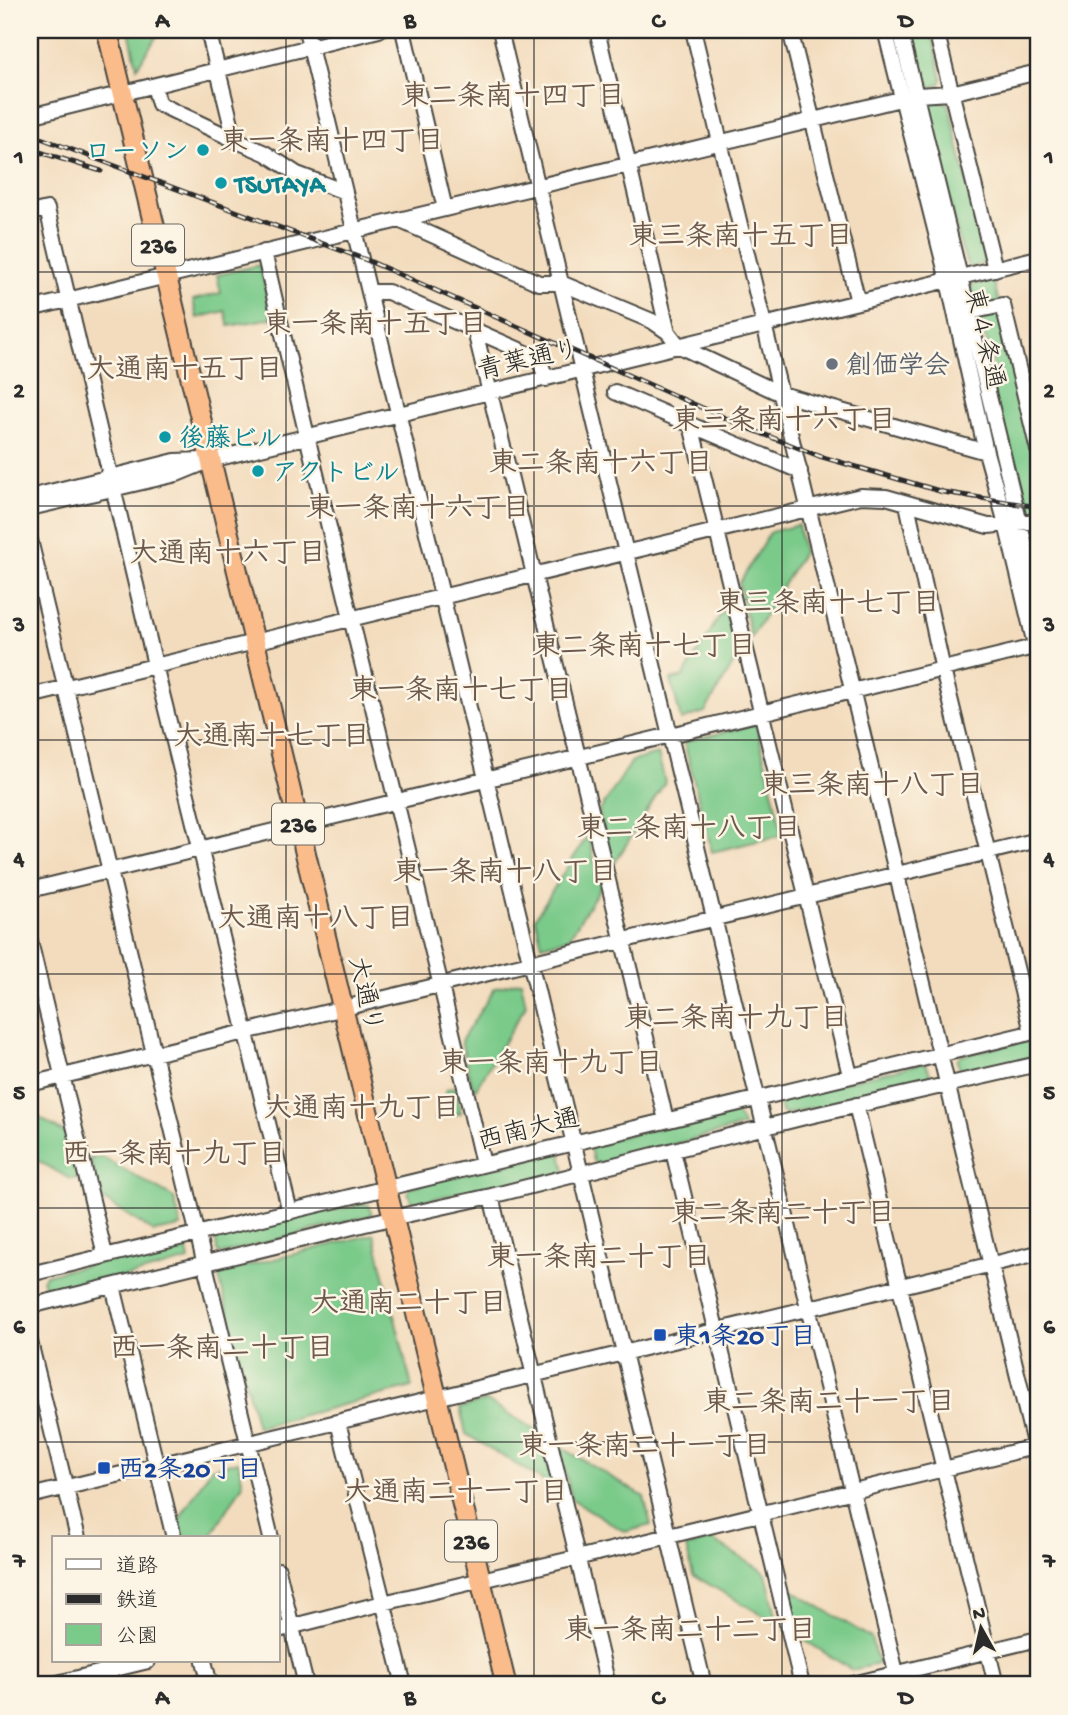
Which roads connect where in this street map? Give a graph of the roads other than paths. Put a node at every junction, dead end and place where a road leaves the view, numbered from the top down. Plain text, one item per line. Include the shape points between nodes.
1 (107, 30) edge
2 (208, 30) edge
3 (306, 30) edge
4 (379, 30) edge
5 (403, 30) edge
6 (500, 30) edge
7 (597, 30) edge
8 (693, 30) edge
9 (790, 30) edge
10 (885, 30) edge
11 (900, 30) edge
12 (936, 30) edge
13 (310, 47) junction
14 (218, 69) junction
15 (1038, 72) edge
16 (154, 86) junction
17 (951, 93) junction
18 (121, 94) junction
19 (910, 96) junction
20 (30, 116) edge
21 (812, 120) junction
22 (235, 141) junction
23 (720, 142) junction
24 (629, 164) junction
25 (539, 186) junction
26 (345, 192) junction
27 (445, 209) junction
28 (30, 213) edge
29 (399, 220) junction
30 (354, 230) junction
31 (264, 252) junction
32 (1038, 258) edge
33 (995, 269) junction
34 (165, 277) junction
35 (955, 279) junction
36 (561, 284) junction
37 (369, 292) junction
38 (69, 299) junction
39 (858, 302) junction
40 (30, 309) edge
41 (970, 313) junction
42 (764, 326) junction
43 (475, 331) junction
44 (668, 332) junction
45 (679, 346) junction
46 (581, 371) junction
47 (546, 379) junction
48 (490, 392) junction
49 (615, 392) dead end
50 (781, 394) junction
51 (397, 414) junction
52 (691, 425) junction
53 (306, 436) junction
54 (1038, 450) edge
55 (986, 452) junction
56 (211, 460) junction
57 (800, 471) junction
58 (113, 482) junction
59 (30, 496) edge
60 (907, 504) junction
61 (30, 508) edge
62 (809, 508) junction
63 (1038, 520) edge
64 (1013, 523) junction
65 (717, 530) junction
66 (30, 540) edge
67 (626, 553) junction
68 (535, 575) junction
69 (443, 597) junction
70 (1038, 598) edge
71 (351, 619) junction
72 (253, 643) junction
73 (1038, 650) edge
74 (155, 665) junction
75 (943, 670) junction
76 (65, 687) junction
77 (852, 691) junction
78 (30, 696) edge
79 (761, 713) junction
80 (670, 735) junction
81 (579, 758) junction
82 (486, 780) junction
83 (396, 801) junction
84 (299, 825) junction
85 (1038, 840) edge
86 (201, 849) junction
87 (988, 852) junction
88 (111, 870) junction
89 (897, 875) junction
90 (30, 891) edge
91 (805, 897) junction
92 (714, 919) junction
93 (30, 941) edge
94 (622, 941) junction
95 (530, 964) junction
96 (441, 985) junction
97 (344, 1008) junction
98 (1035, 1031) edge
99 (245, 1032) junction
100 (154, 1053) junction
101 (941, 1055) junction
102 (1038, 1064) edge
103 (850, 1075) junction
104 (63, 1076) junction
105 (30, 1084) edge
106 (948, 1084) junction
107 (758, 1098) junction
108 (856, 1105) junction
109 (666, 1120) junction
110 (765, 1129) junction
111 (573, 1143) junction
112 (673, 1151) junction
113 (482, 1164) junction
114 (581, 1174) junction
115 (386, 1189) junction
116 (491, 1196) junction
117 (290, 1212) junction
118 (394, 1217) junction
119 (197, 1233) junction
120 (1038, 1253) edge
121 (105, 1255) junction
122 (205, 1264) junction
123 (990, 1264) junction
124 (30, 1274) edge
125 (113, 1286) junction
126 (899, 1287) junction
127 (30, 1306) edge
128 (808, 1307) junction
129 (716, 1330) junction
130 (30, 1342) edge
131 (625, 1353) junction
132 (533, 1374) junction
133 (437, 1398) junction
134 (338, 1422) junction
135 (248, 1444) junction
136 (1037, 1451) edge
137 (157, 1466) junction
138 (943, 1470) junction
139 (66, 1488) junction
140 (852, 1492) junction
141 (30, 1496) edge
142 (759, 1514) junction
143 (78, 1536) edge
144 (174, 1536) edge
145 (271, 1536) edge
146 (668, 1536) junction
147 (578, 1558) junction
148 (481, 1581) junction
149 (280, 1587) edge
150 (383, 1602) junction
151 (285, 1629) edge
152 (1038, 1639) edge
153 (988, 1651) junction
154 (145, 1662) edge
155 (204, 1662) edge
156 (110, 1672) edge
157 (898, 1679) edge
158 (49, 1685) edge
159 (209, 1685) edge
160 (306, 1685) edge
161 (404, 1685) edge
162 (506, 1685) edge
163 (608, 1685) edge
164 (704, 1685) edge
165 (802, 1685) edge
166 (849, 1685) edge
167 (996, 1685) edge

1 - 18 highway, 大通り / 236
2 - 14 street
3 - 13 street
4 - 13 street
5 - 27 street
6 - 25 street
7 - 24 street
8 - 23 street
9 - 21 street
10 - 19 street, 東４条通
11 - 19 street, 東４条通
12 - 17 street
13 - 14 street
13 - 26 street
14 - 16 street
14 - 22 street
15 - 17 street
16 - 18 street
16 - 22 street via 159,104
17 - 19 street
17 - 33 street
18 - 20 street
18 - 34 highway, 大通り / 236
19 - 21 street
19 - 35 street, 東４条通
21 - 23 street
21 - 39 street
22 - 26 street via 265,153 297,174
23 - 24 street
23 - 42 street
24 - 25 street
24 - 44 street
25 - 27 street
25 - 36 street
26 - 30 street
27 - 29 street
28 - 38 street via 47,209
29 - 30 street
29 - 36 street via 539,282
30 - 31 street
30 - 37 street
31 - 34 street
31 - 53 street
32 - 33 street, 青葉通り
33 - 35 street, 青葉通り
34 - 38 street
34 - 56 highway, 大通り / 236
35 - 39 street, 青葉通り
35 - 41 street, 東４条通
35 - 55 street, 東４条通
36 - 44 street
36 - 46 street
37 - 43 street via 388,292
37 - 51 street
38 - 40 street
38 - 58 street
39 - 42 street, 青葉通り
41 - 54 street via 1003,306
41 - 64 street, 東４条通
42 - 45 street, 青葉通り
42 - 50 street
43 - 47 street via 533,356
43 - 48 street
44 - 45 street
45 - 46 street, 青葉通り
45 - 50 street
46 - 47 street, 青葉通り
46 - 67 street
47 - 48 street, 青葉通り
48 - 51 street, 青葉通り
48 - 68 street
49 - 52 street
50 - 55 street
50 - 57 street
51 - 53 street, 青葉通り
51 - 69 street
52 - 57 street
52 - 65 street
53 - 56 street, 青葉通り
53 - 71 street
55 - 64 street, 東４条通
56 - 58 street, 青葉通り via 177,474
56 - 72 highway, 大通り / 236
57 - 62 street
58 - 59 street
58 - 61 street, 青葉通り
58 - 74 street
60 - 62 street via 861,496
60 - 64 street via 988,526
60 - 75 street
62 - 65 street
62 - 77 street
63 - 64 street
64 - 70 street, 東４条通
64 - 73 street, 東４条通
65 - 67 street
65 - 79 street
66 - 76 street
67 - 68 street
67 - 80 street
68 - 69 street
68 - 81 street
69 - 71 street
69 - 82 street
71 - 72 street
71 - 83 street
72 - 74 street
72 - 84 highway, 大通り / 236
73 - 75 street
74 - 76 street
74 - 86 street
75 - 77 street
75 - 87 street
76 - 78 street
76 - 88 street
77 - 79 street
77 - 89 street
79 - 80 street
79 - 91 street
80 - 81 street
80 - 92 street
81 - 82 street
81 - 94 street
82 - 83 street
82 - 95 street
83 - 84 street
83 - 96 street
84 - 86 street
84 - 97 highway, 大通り / 236
85 - 87 street
86 - 88 street
86 - 99 street
87 - 89 street
87 - 98 street
88 - 90 street
88 - 100 street
89 - 91 street
89 - 101 street
91 - 92 street
91 - 103 street
92 - 94 street
92 - 107 street
93 - 104 street
94 - 95 street
94 - 109 street
95 - 96 street
95 - 111 street
96 - 97 street
96 - 113 street
97 - 99 street
97 - 115 highway, 大通り / 236
98 - 101 street, 西南大通
99 - 100 street
99 - 117 street
100 - 104 street
100 - 119 street
101 - 103 street, 西南大通
101 - 106 street
102 - 106 street
103 - 107 street, 西南大通
104 - 105 street
104 - 121 street
106 - 108 street
106 - 123 street
107 - 109 street, 西南大通
107 - 110 street
108 - 110 street
108 - 126 street
109 - 111 street, 西南大通
110 - 112 street
110 - 128 street
111 - 113 street, 西南大通
111 - 114 street
112 - 114 street
112 - 129 street
113 - 115 street, 西南大通
114 - 116 street
114 - 131 street
115 - 117 street, 西南大通
115 - 118 highway, 大通り / 236
116 - 118 street
116 - 132 street
117 - 119 street, 西南大通
118 - 122 street
118 - 133 highway, 大通り / 236
119 - 121 street, 西南大通
119 - 122 street
120 - 123 street
121 - 124 street, 西南大通
122 - 125 street
122 - 135 street
123 - 126 street
123 - 136 street
125 - 127 street
125 - 137 street
126 - 128 street
126 - 138 street
128 - 129 street
128 - 140 street
129 - 131 street
129 - 142 street
130 - 139 street
131 - 132 street
131 - 146 street
132 - 133 street
132 - 147 street
133 - 134 street
133 - 148 highway, 大通り / 236
134 - 135 street
134 - 150 street
135 - 137 street
135 - 145 street
136 - 138 street
137 - 139 street
137 - 144 street
138 - 140 street
138 - 153 street
139 - 141 street
139 - 143 street
140 - 142 street
140 - 157 street
142 - 146 street
142 - 165 street
146 - 147 street
146 - 164 street
147 - 148 street
147 - 163 street
148 - 150 street
148 - 162 highway, 大通り / 236
149 - 151 street
150 - 151 street
150 - 161 street
151 - 160 street
152 - 153 street
153 - 157 street
153 - 167 street
154 - 156 street
155 - 159 street
156 - 158 street
157 - 166 street

